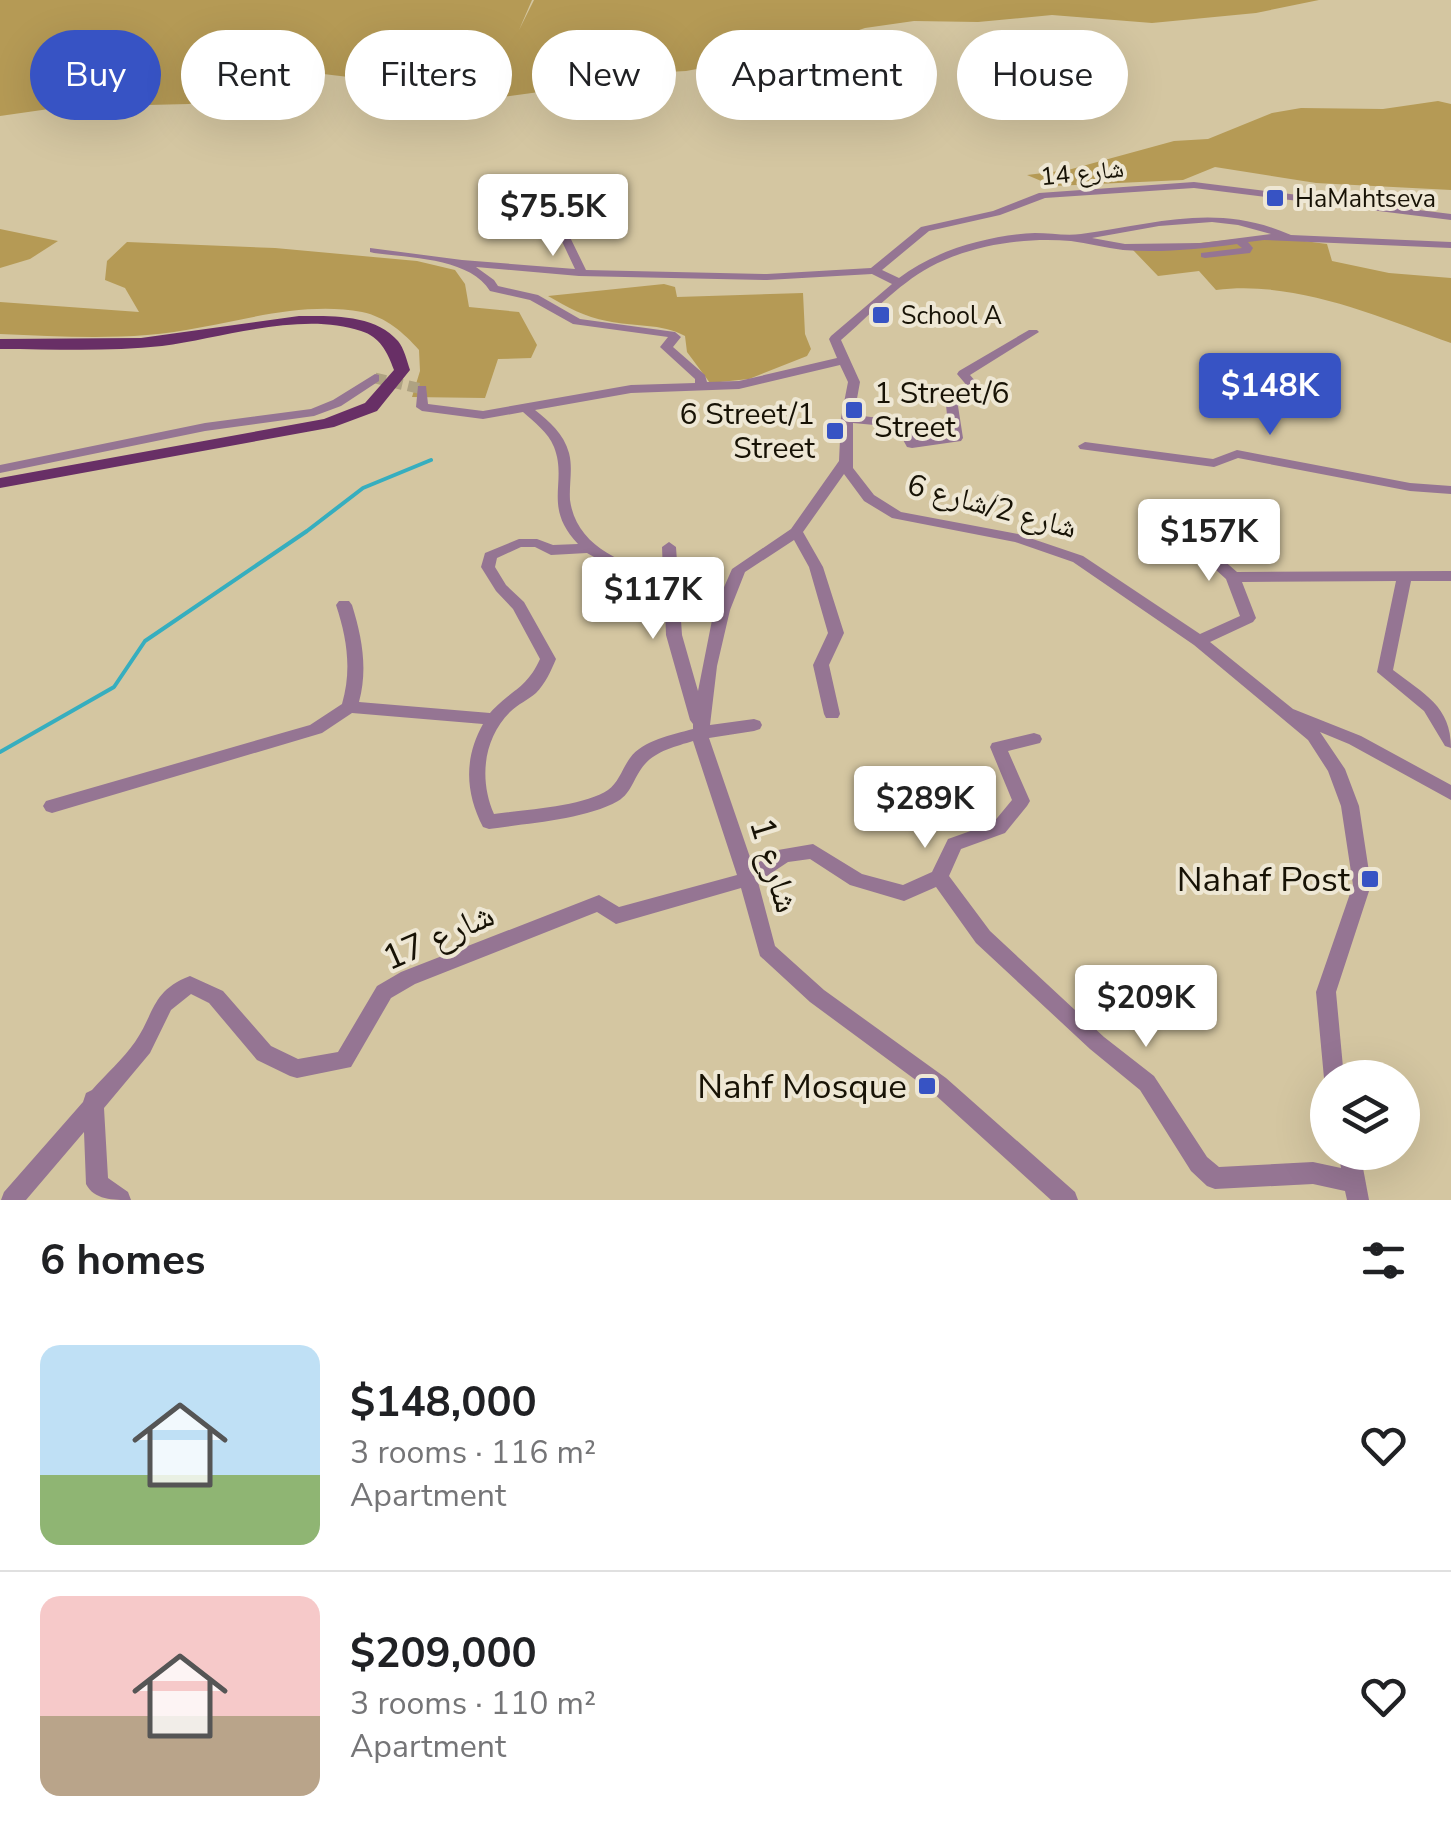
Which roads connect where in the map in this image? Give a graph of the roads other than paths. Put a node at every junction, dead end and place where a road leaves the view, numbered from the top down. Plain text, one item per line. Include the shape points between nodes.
1 (1451, 217) edge
2 (550, 223) dead end
3 (1066, 238) junction
4 (1287, 238) junction
5 (1240, 240) junction
6 (1451, 245) edge
7 (374, 250) dead end
8 (1153, 257) dead end
9 (462, 264) junction
10 (874, 271) junction
11 (582, 274) junction
12 (900, 283) junction
13 (1033, 332) dead end
14 (0, 344) edge
15 (845, 360) junction
16 (375, 378) tunnel mouth
17 (701, 386) junction
18 (422, 389) tunnel mouth
19 (528, 410) junction
20 (847, 418) junction
21 (1086, 446) dead end
22 (845, 463) junction
23 (0, 469) edge
24 (0, 483) edge
25 (1451, 490) edge
26 (1178, 528) dead end
27 (796, 532) junction
28 (670, 547) dead end
29 (587, 548) junction
30 (1405, 574) junction
31 (1451, 576) edge
32 (1233, 577) junction
33 (670, 579) junction
34 (344, 605) dead end
35 (1199, 641) junction
36 (349, 707) junction
37 (1286, 712) junction
38 (832, 714) dead end
39 (494, 719) junction
40 (754, 724) dead end
41 (700, 732) junction
42 (1034, 739) dead end
43 (1451, 742) edge
44 (1451, 793) edge
45 (52, 806) dead end
46 (940, 876) junction
47 (748, 879) junction
48 (1332, 1060) edge
49 (94, 1100) junction
50 (1356, 1191) edge
51 (12, 1200) edge
52 (120, 1200) edge
53 (1066, 1200) edge

1 - 10 street, شارع 14 via 1194,185 1062,193 924,228
2 - 11 street via 562,231
3 - 4 street via 1208,220 1251,224
3 - 5 street via 1142,247
3 - 12 street via 1032,237 954,256 913,270
4 - 5 street
4 - 6 street
5 - 8 street via 1246,251
7 - 9 street
9 - 11 street
9 - 17 street via 494,290 534,297 577,322 670,334 675,338 666,347 701,378
10 - 11 street
10 - 12 street
12 - 15 street via 835,339
13 - 20 street via 963,374 976,389 952,405 956,438 912,444 900,424
14 - 24 main road via 158,342 323,318 386,334 401,354 402,370 371,407 328,424
15 - 17 street via 739,385
15 - 20 street via 854,382
16 - 23 street via 314,412
17 - 19 street via 577,397
18 - 19 street via 422,407 483,415
19 - 29 street via 563,453 564,505
20 - 22 street
21 - 25 street via 1214,462 1237,454
22 - 27 street, شارع 1
22 - 35 street, شارع 2/شارع 6 via 869,498 897,514 1018,538 1078,559
26 - 32 street
27 - 38 street via 836,633 820,664
27 - 41 street, شارع 1 via 740,569 722,610
28 - 33 street
29 - 33 street via 638,573
29 - 39 street via 551,550 518,542 490,556 488,567 548,659 536,687
30 - 31 street
30 - 32 street
30 - 43 street via 1386,672 1430,707
32 - 35 street via 1248,618
33 - 41 street via 674,635
34 - 36 street via 356,638
35 - 37 street, شارع 2/شارع 6
36 - 39 street
36 - 45 street via 316,728
37 - 44 street via 1355,740
37 - 48 street, شارع 2/شارع 6 via 1314,736 1336,769 1350,806 1362,885 1326,992
39 - 41 street via 476,755 480,806 489,822 616,794 641,756
40 - 41 street
41 - 47 street, شارع 1
42 - 46 street via 998,747 1021,800 999,828 954,844
46 - 47 street via 904,892 857,880 813,851 784,856
46 - 50 street via 993,948 1147,1083 1198,1164 1215,1178 1313,1173
47 - 49 street, شارع 17 via 616,916 599,903 408,978 384,992 344,1060 298,1069 264,1053 216,997 190,984 164,1004 142,1047
47 - 53 street, شارع 1 via 766,950 817,996 939,1084
49 - 51 street, شارع 17
49 - 52 street via 97,1184

